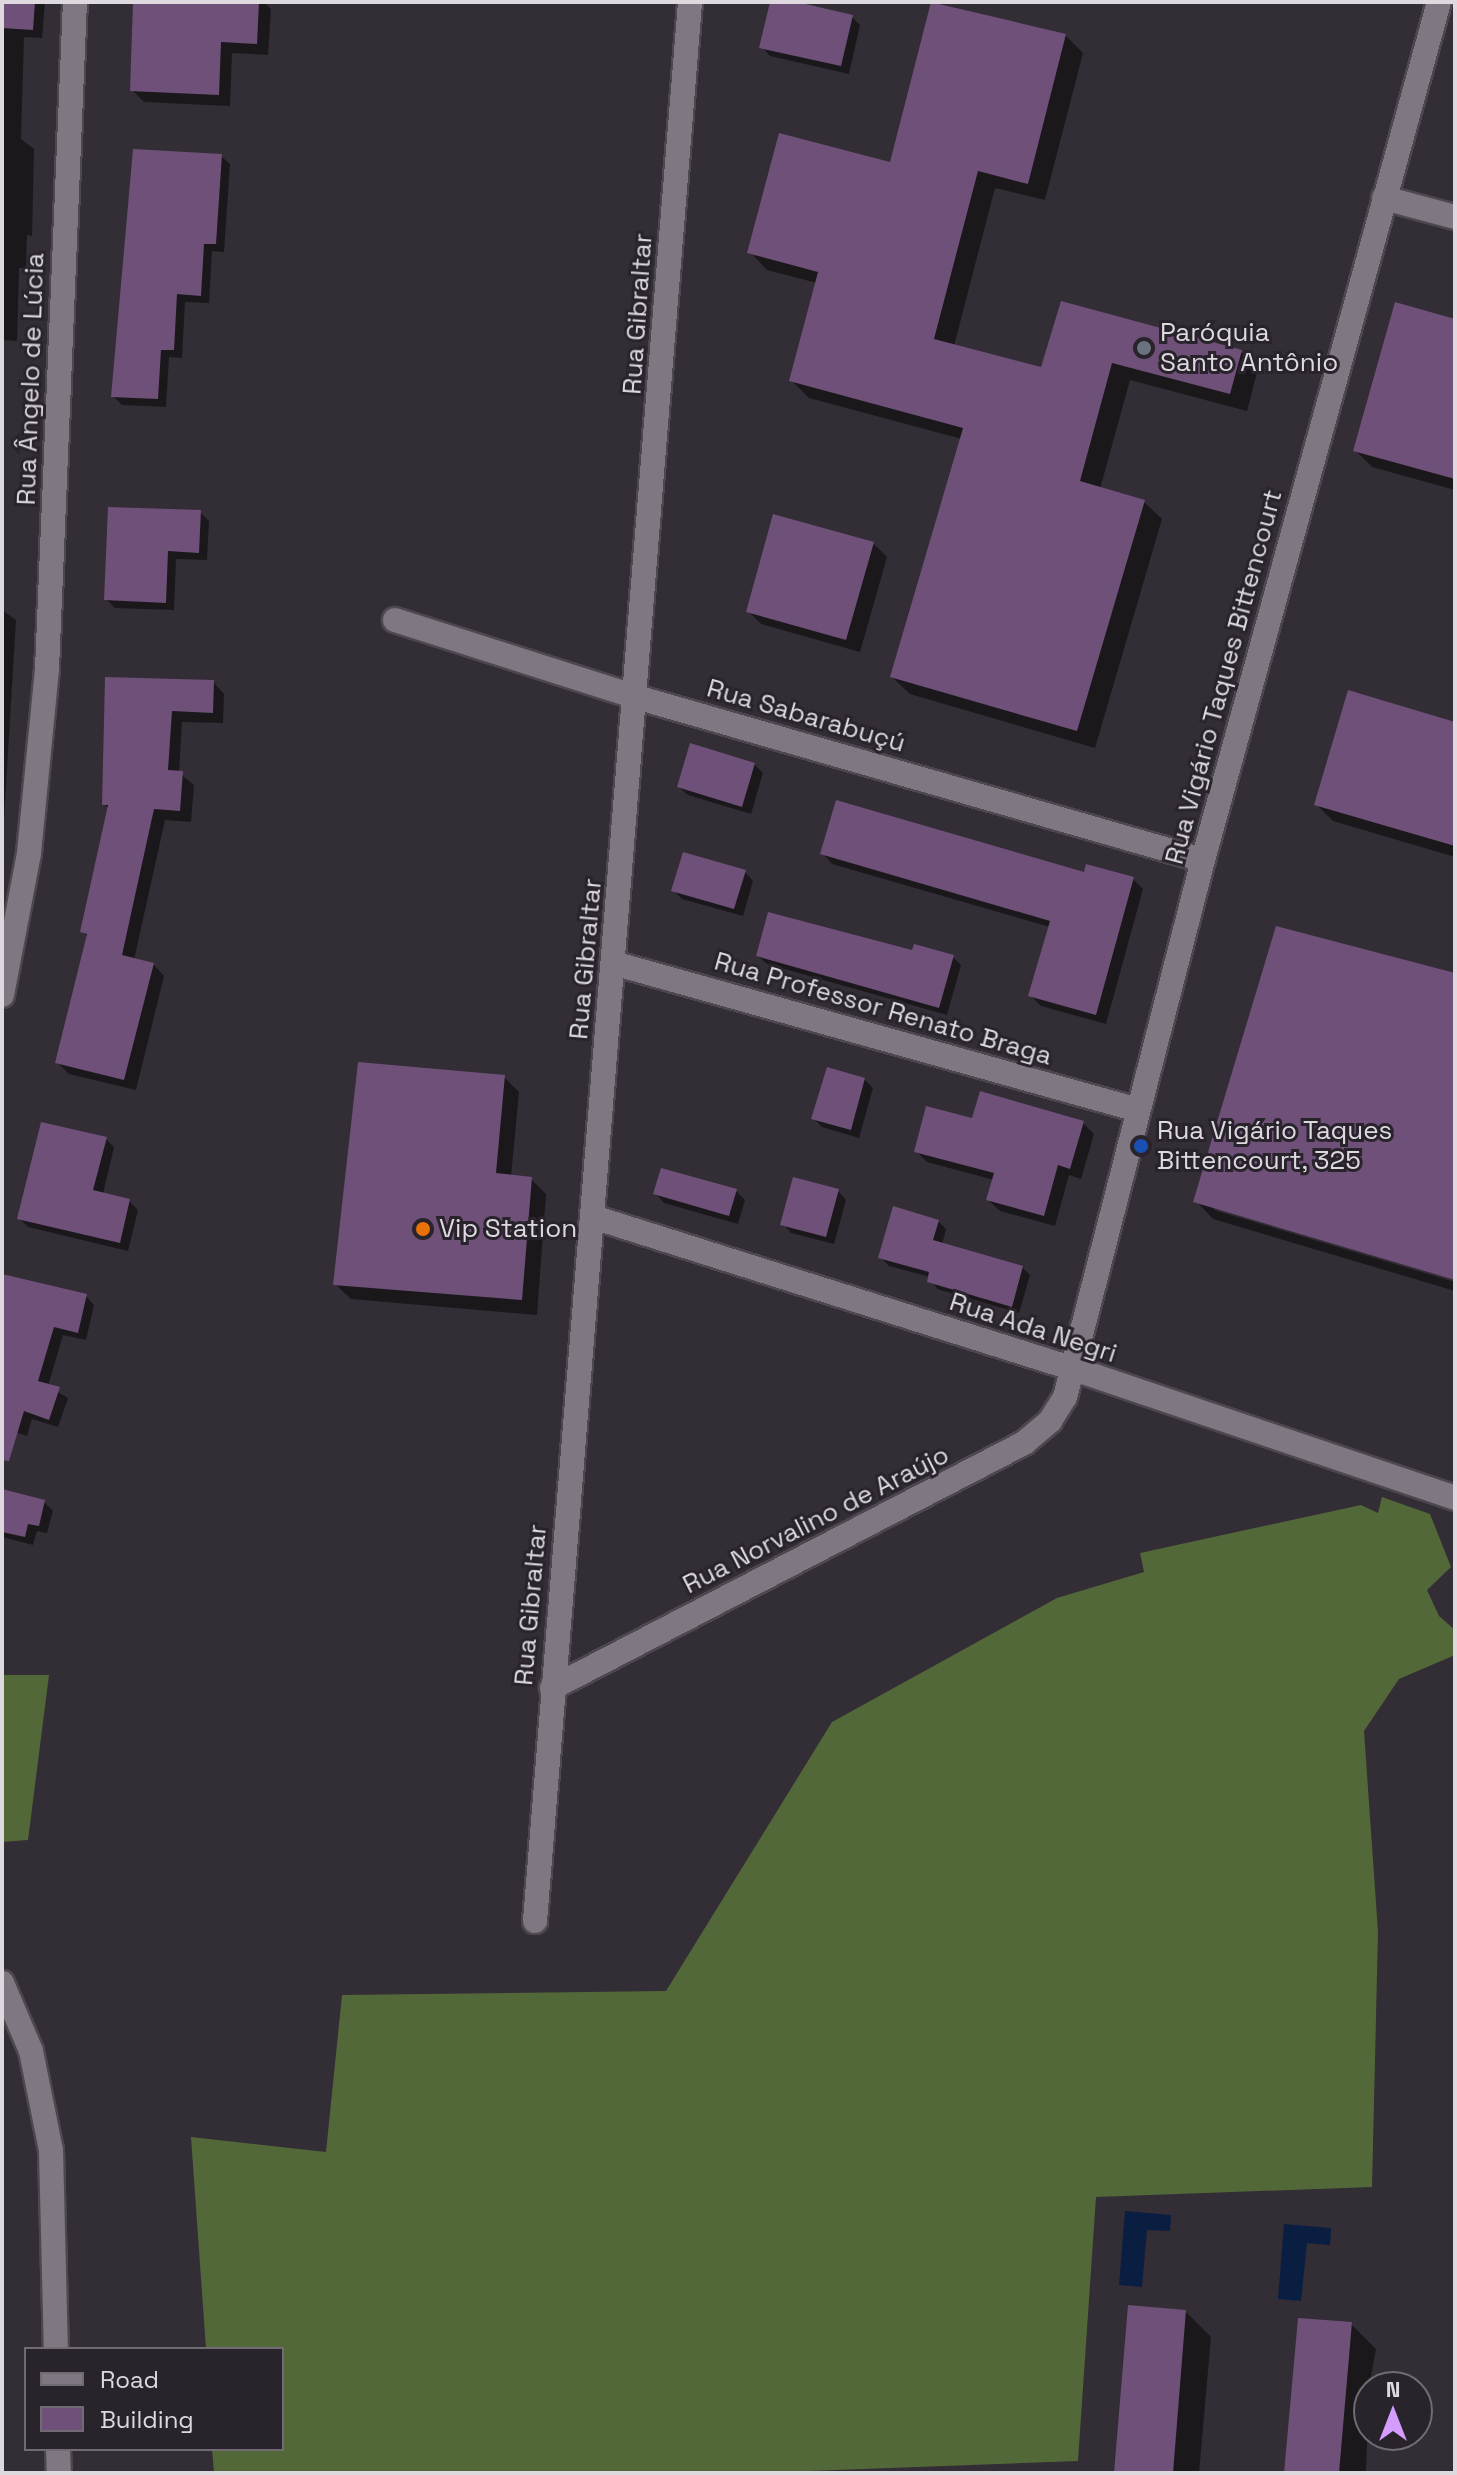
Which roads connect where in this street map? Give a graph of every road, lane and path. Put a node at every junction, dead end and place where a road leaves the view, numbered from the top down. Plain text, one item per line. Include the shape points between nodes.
1 (75, 2) edge
2 (690, 2) edge
3 (1439, 2) edge
4 (1384, 198) junction
5 (1455, 217) edge
6 (395, 620) dead end
7 (636, 697) junction
8 (1203, 860) junction
9 (613, 963) junction
10 (2, 995) edge
11 (1138, 1110) junction
12 (593, 1217) junction
13 (1074, 1369) junction
14 (1455, 1498) edge
15 (552, 1688) junction
16 (535, 1921) dead end
17 (2, 1983) edge
18 (56, 2347) edge
19 (58, 2451) edge
20 (59, 2473) edge

1 - 10 street, Rua Ângelo de Lúcia via 47,669 29,853
2 - 7 street, Rua Gibraltar
3 - 4 street, Rua Vigário Taques Bittencourt
4 - 5 street
4 - 8 street, Rua Vigário Taques Bittencourt
6 - 7 street, Rua Sabarabuçú
7 - 8 street, Rua Sabarabuçú
7 - 9 street, Rua Gibraltar
8 - 11 street, Rua Vigário Taques Bittencourt
9 - 11 street, Rua Professor Renato Braga
9 - 12 street, Rua Gibraltar
11 - 13 street, Rua Vigário Taques Bittencourt
12 - 13 street, Rua Ada Negri
12 - 15 street, Rua Gibraltar
13 - 14 street, Rua Ada Negri
13 - 15 street, Rua Norvalino de Araújo via 1050,1421 1024,1443
15 - 16 street, Rua Gibraltar
17 - 18 street via 31,2051 49,2134
19 - 20 street

